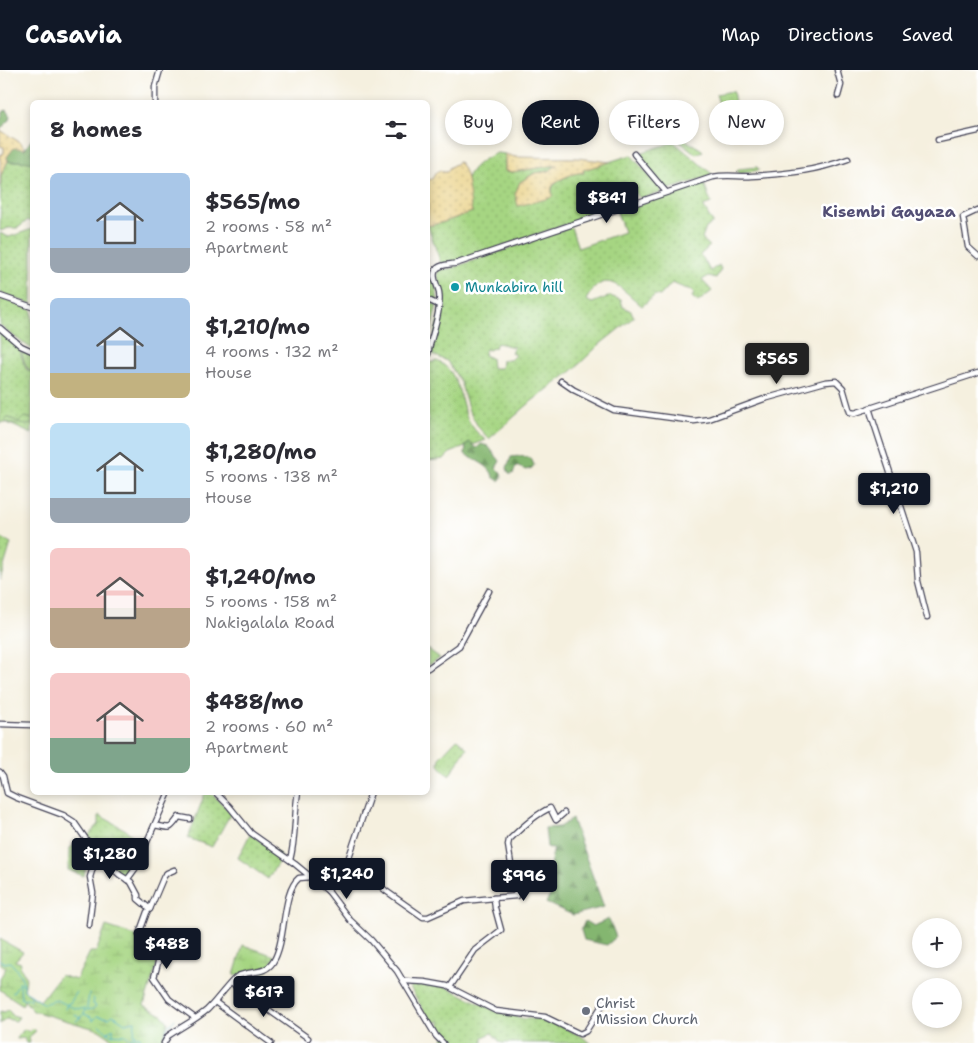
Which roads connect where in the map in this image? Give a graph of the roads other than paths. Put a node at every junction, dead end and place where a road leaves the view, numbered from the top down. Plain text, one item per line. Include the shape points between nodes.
1 (160, 70) edge
2 (837, 70) edge
3 (838, 96) dead end
4 (155, 100) edge
5 (978, 131) edge
6 (938, 140) dead end
7 (634, 154) dead end
8 (848, 159) dead end
9 (666, 192) junction
10 (978, 210) edge
11 (978, 256) edge
12 (0, 296) edge
13 (430, 301) edge
14 (439, 304) junction
15 (30, 306) edge
16 (0, 328) edge
17 (430, 332) edge
18 (30, 350) edge
19 (978, 373) edge
20 (560, 381) dead end
21 (869, 408) junction
22 (489, 591) dead end
23 (927, 617) dead end
24 (430, 667) edge
25 (0, 724) edge
26 (30, 724) edge
27 (0, 772) edge
28 (168, 795) edge
29 (218, 795) edge
30 (298, 795) edge
31 (370, 795) edge
32 (564, 813) dead end
33 (190, 819) dead end
34 (155, 825) junction
35 (97, 855) junction
36 (349, 858) junction
37 (290, 860) junction
38 (300, 868) junction
39 (174, 870) dead end
40 (311, 877) junction
41 (299, 878) junction
42 (128, 880) junction
43 (328, 891) junction
44 (494, 898) junction
45 (150, 909) junction
46 (89, 925) dead end
47 (404, 981) junction
48 (232, 983) junction
49 (450, 987) junction
50 (606, 999) dead end
51 (215, 1002) junction
52 (195, 1018) junction
53 (308, 1038) dead end
54 (164, 1043) edge
55 (271, 1043) edge
56 (443, 1043) edge

1 - 4 street
2 - 3 street via 841,85
5 - 6 street
7 - 9 street
8 - 9 street via 788,174 718,176
9 - 14 street via 450,266 440,266 434,275
10 - 11 street via 963,217 968,247
12 - 15 street
13 - 14 street
14 - 17 street
16 - 18 street
19 - 21 street
20 - 21 street via 614,410 694,420 709,419 764,399 836,381 843,388 850,412
21 - 23 street via 916,552 918,581
22 - 24 street via 459,646
25 - 26 street
27 - 35 street via 4,776 5,790 10,795 74,822
28 - 34 street
29 - 37 street via 251,834
30 - 37 street
31 - 36 street
32 - 44 street via 556,820 548,808 509,840 516,896
33 - 34 street via 179,817 170,828
34 - 42 street
35 - 42 street
35 - 46 street via 90,877 93,893
36 - 43 street via 335,874
36 - 44 street via 420,917 428,917 464,901
37 - 38 street
38 - 40 street
38 - 41 street
39 - 45 street via 164,876
40 - 41 street
40 - 43 street
41 - 48 street via 289,898 274,961 266,970 239,976
42 - 45 street via 134,885 138,899
43 - 47 street
44 - 49 street via 501,930 475,950
45 - 52 street via 139,934 158,949 159,961 154,977 169,999
47 - 49 street
47 - 56 street
48 - 51 street
48 - 53 street
49 - 50 street via 499,1012 545,1017 580,1034 586,1031
51 - 52 street
51 - 55 street
52 - 54 street

